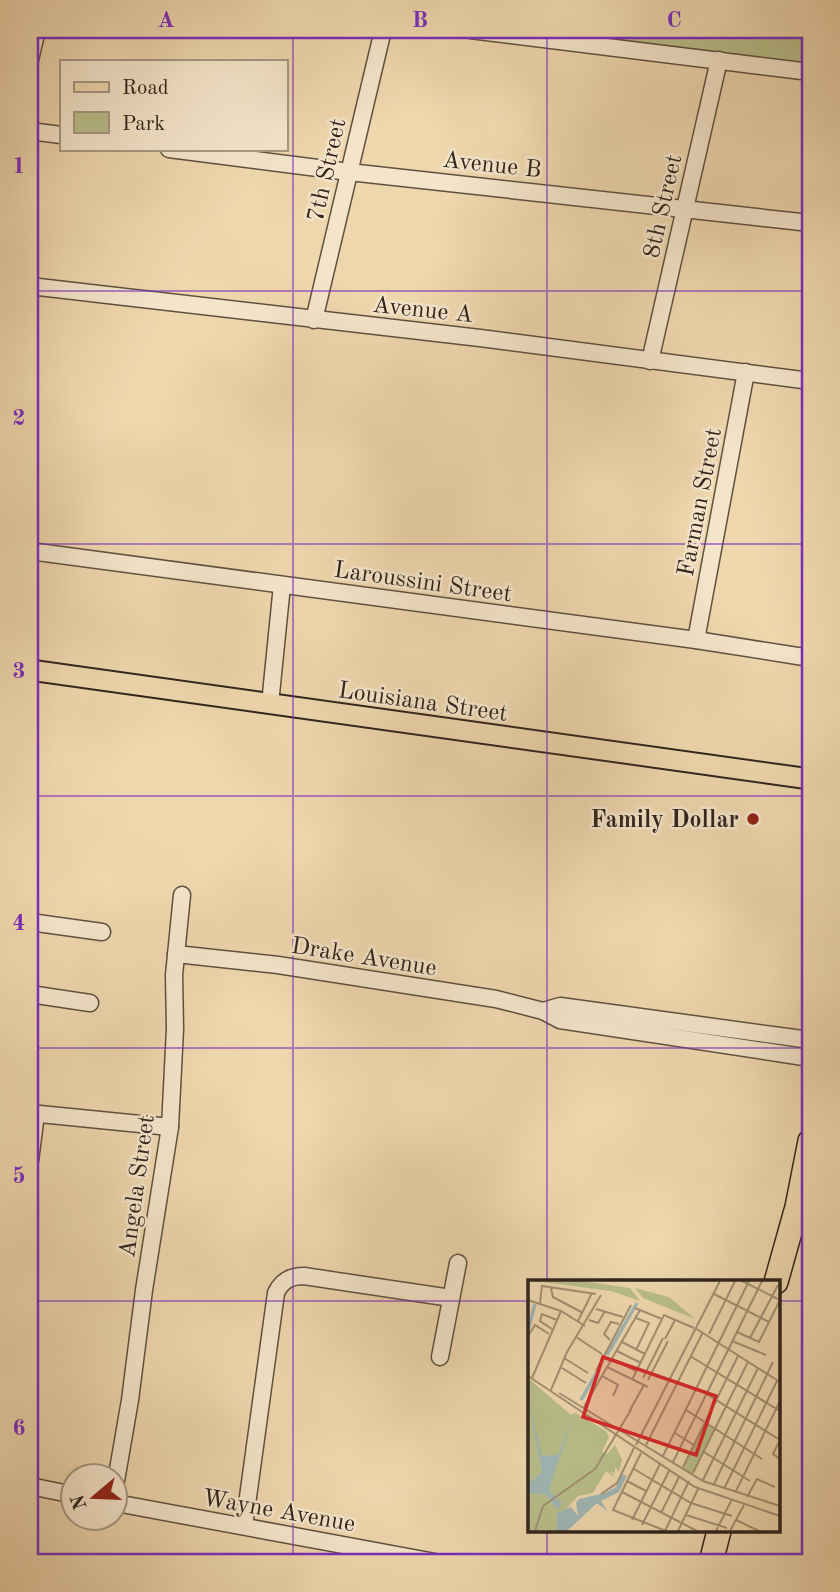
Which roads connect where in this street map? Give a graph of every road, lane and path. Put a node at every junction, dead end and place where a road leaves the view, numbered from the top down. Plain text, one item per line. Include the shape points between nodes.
1 (37, 30) edge
2 (383, 30) edge
3 (470, 30) edge
4 (30, 60) edge
5 (719, 60) junction
6 (810, 72) edge
7 (30, 131) edge
8 (60, 135) edge
9 (177, 150) edge
10 (349, 172) junction
11 (685, 208) junction
12 (810, 223) edge
13 (30, 286) edge
14 (314, 320) junction
15 (650, 361) junction
16 (746, 372) junction
17 (810, 381) edge
18 (30, 551) edge
19 (282, 585) junction
20 (696, 640) junction
21 (810, 658) edge
22 (30, 670) edge
23 (270, 704) junction
24 (810, 779) edge
25 (182, 895) dead end
26 (30, 922) edge
27 (102, 932) dead end
28 (176, 954) junction
29 (30, 994) edge
30 (90, 1003) dead end
31 (543, 1011) junction
32 (810, 1040) edge
33 (810, 1058) edge
34 (33, 1114) edge
35 (170, 1127) junction
36 (809, 1151) edge
37 (30, 1161) edge
38 (458, 1263) dead end
39 (777, 1280) edge
40 (451, 1298) junction
41 (440, 1357) dead end
42 (120, 1462) edge
43 (30, 1486) edge
44 (60, 1492) edge
45 (130, 1506) edge
46 (244, 1526) junction
47 (719, 1532) edge
48 (435, 1562) edge
49 (711, 1562) edge

1 - 4 street
2 - 10 street, 7th Street
3 - 5 street
5 - 6 street
5 - 11 street, 8th Street
7 - 8 street
9 - 10 street, Avenue B
10 - 11 street, Avenue B
10 - 14 street, 7th Street
11 - 12 street, Avenue B
11 - 15 street, 8th Street
13 - 14 street, Avenue A
14 - 15 street, Avenue A
15 - 16 street, Avenue A
16 - 17 street, Avenue A
16 - 20 street, Farman Street
18 - 19 street, Laroussini Street
19 - 20 street, Laroussini Street
19 - 23 street
20 - 21 street, Laroussini Street
22 - 23 main road, Louisiana Street
23 - 24 main road, Louisiana Street
25 - 28 street, Angela Street
26 - 27 street
28 - 31 street, Drake Avenue via 278,965 496,999
28 - 35 street, Angela Street
29 - 30 street
31 - 32 street, Drake Avenue via 560,1006
31 - 33 street, Drake Avenue via 560,1020
34 - 35 street
34 - 37 street
35 - 42 street, Angela Street
36 - 39 highway
38 - 40 street
40 - 41 street
40 - 46 street via 304,1276 284,1281 276,1293
43 - 44 street
45 - 46 street, Wayne Avenue
46 - 48 street, Wayne Avenue
47 - 49 highway

